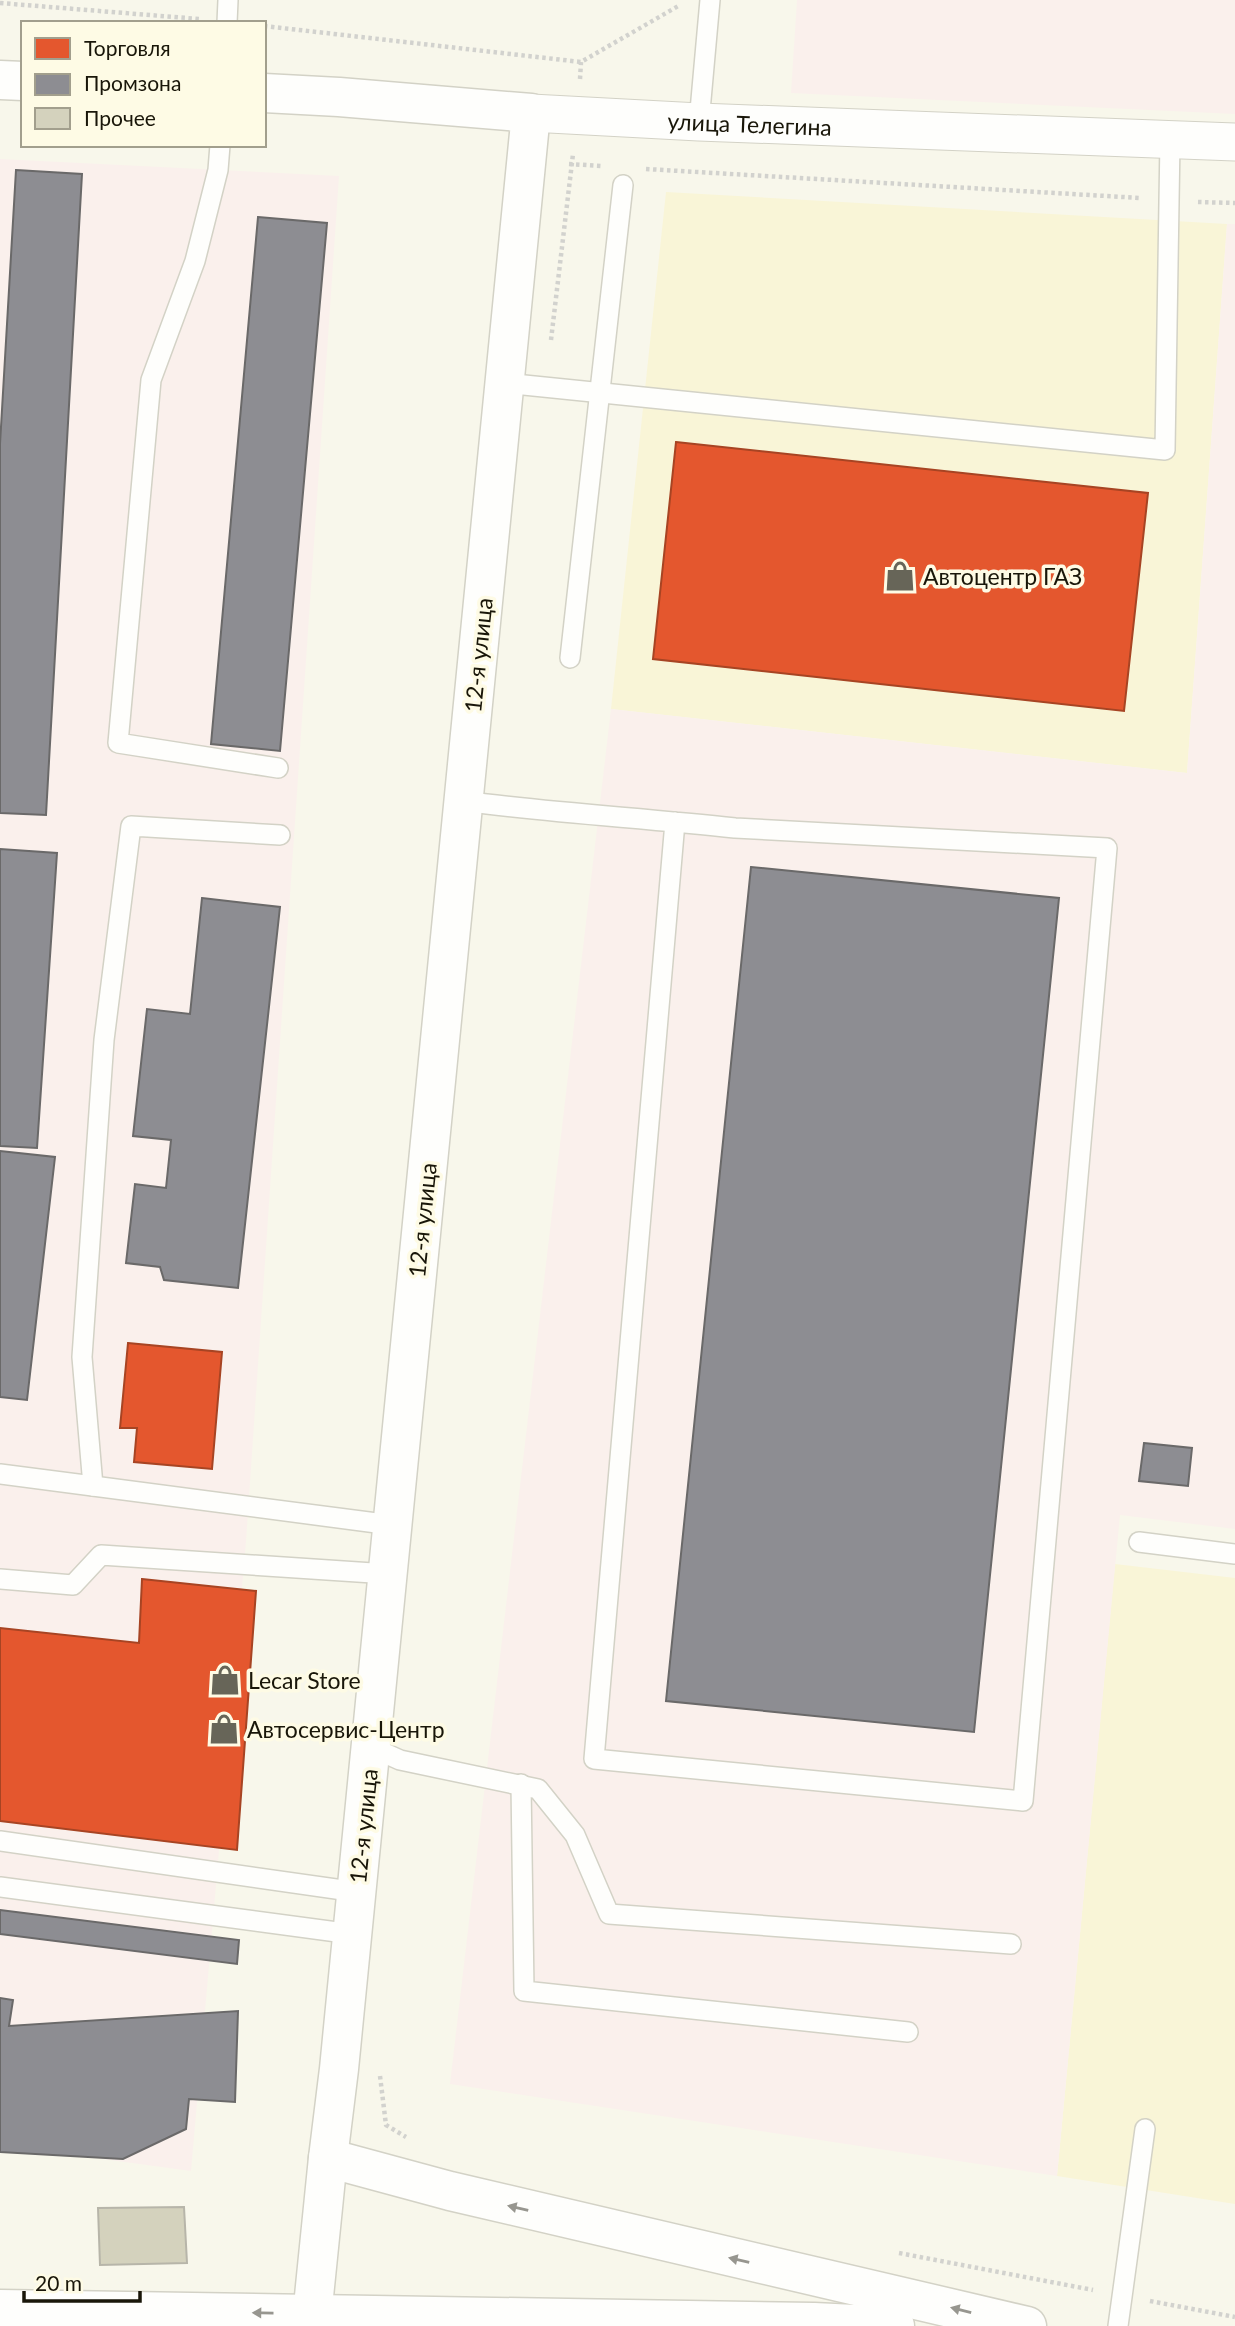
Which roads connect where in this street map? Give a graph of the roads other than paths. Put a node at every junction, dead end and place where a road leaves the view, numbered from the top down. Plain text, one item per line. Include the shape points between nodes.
1 (228, 0) edge
2 (710, 0) edge
3 (227, 21) edge
4 (0, 80) edge
5 (21, 81) edge
6 (266, 93) edge
7 (531, 113) junction
8 (699, 122) junction
9 (1170, 140) junction
10 (1235, 142) edge
11 (220, 147) edge
12 (623, 186) dead end
13 (505, 383) junction
14 (599, 394) junction
15 (570, 658) dead end
16 (278, 768) dead end
17 (463, 801) junction
18 (675, 822) junction
19 (279, 835) dead end
20 (0, 1474) edge
21 (93, 1486) junction
22 (393, 1525) junction
23 (1139, 1542) dead end
24 (1235, 1554) edge
25 (388, 1574) junction
26 (0, 1579) edge
27 (371, 1747) junction
28 (521, 1784) junction
29 (0, 1841) edge
30 (0, 1887) edge
31 (357, 1892) junction
32 (352, 1934) junction
33 (1011, 1944) dead end
34 (908, 2032) dead end
35 (1145, 2130) dead end
36 (328, 2158) junction
37 (0, 2309) edge
38 (311, 2320) edge
39 (895, 2326) edge
40 (1027, 2326) edge
41 (1118, 2326) edge

1 - 3 lane
2 - 8 lane
4 - 5 main road
6 - 7 main road, улица Телегина
7 - 8 street, улица Телегина
7 - 13 main road, 12-я улица
8 - 9 street, улица Телегина
9 - 10 street, улица Телегина
9 - 14 lane via 1165,450
11 - 16 lane via 195,261 151,380 118,743
12 - 14 lane
13 - 14 lane
13 - 17 main road, 12-я улица
14 - 15 lane
17 - 18 lane
17 - 22 main road, 12-я улица
18 - 18 lane via 1107,848 1023,1801 594,1759
19 - 21 lane via 131,826 104,1041 82,1357
20 - 21 lane
21 - 22 lane
22 - 25 main road, 12-я улица
23 - 24 lane
25 - 26 lane via 101,1555 73,1585
25 - 27 main road, 12-я улица
27 - 28 lane via 400,1760
27 - 31 main road, 12-я улица
28 - 33 lane via 538,1789 575,1835 610,1914
28 - 34 lane via 524,1991
29 - 31 lane
30 - 32 lane
31 - 32 main road, 12-я улица
32 - 36 main road, 12-я улица
35 - 41 lane
36 - 38 main road, 12-я улица
40 -> 36 main road via 476,2198
38 -> 37 main road
38 - 39 main road

